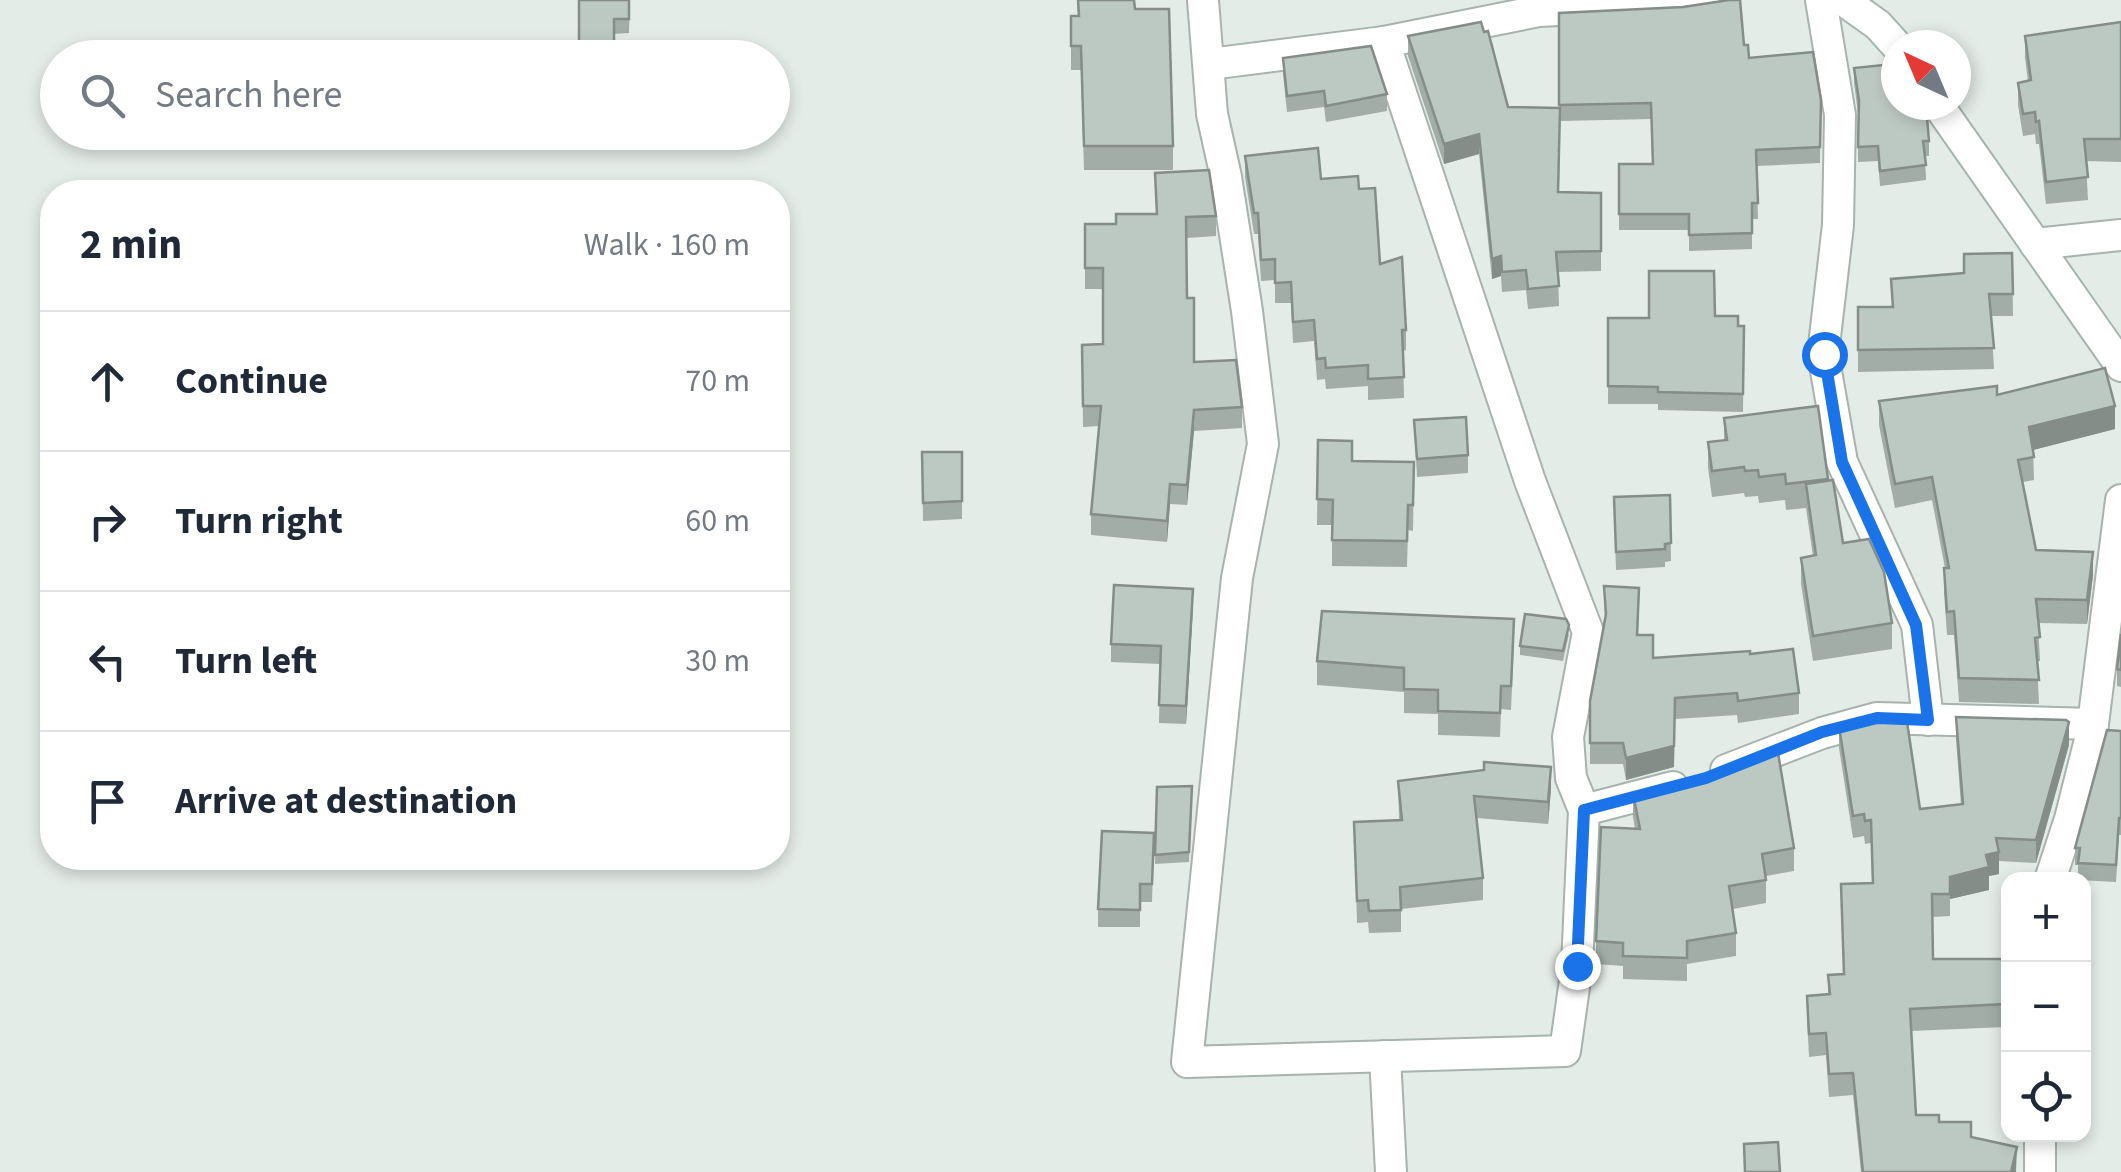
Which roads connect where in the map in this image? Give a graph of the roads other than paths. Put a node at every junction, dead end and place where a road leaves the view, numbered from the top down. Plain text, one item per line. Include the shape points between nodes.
1 (1203, 0) edge
2 (1704, 0) edge
3 (1821, 0) edge
4 (1843, 0) edge
5 (1882, 30) edge
6 (1384, 42) junction
7 (1210, 64) junction
8 (1949, 120) edge
9 (2121, 235) edge
10 (2036, 244) junction
11 (2121, 366) edge
12 (2121, 500) edge
13 (1928, 720) junction
14 (2094, 724) junction
15 (1584, 810) junction
16 (2053, 872) edge
17 (1385, 1056) junction
18 (2040, 1142) edge
19 (1391, 1172) edge
20 (2040, 1172) edge

1 - 7 street
2 - 6 street via 1539,11
3 - 13 street via 1840,114 1838,225 1824,354 1842,462 1916,625
4 - 5 street
6 - 7 street
6 - 15 street via 1530,480 1588,632 1568,737 1571,778
7 - 17 street via 1262,444 1238,578 1187,1062
8 - 10 street
9 - 10 street
10 - 11 street
12 - 14 street
13 - 14 street
13 - 15 street via 1877,718 1822,732 1706,778
14 - 16 street
15 - 17 street via 1577,966 1565,1050
17 - 19 street
18 - 20 street

